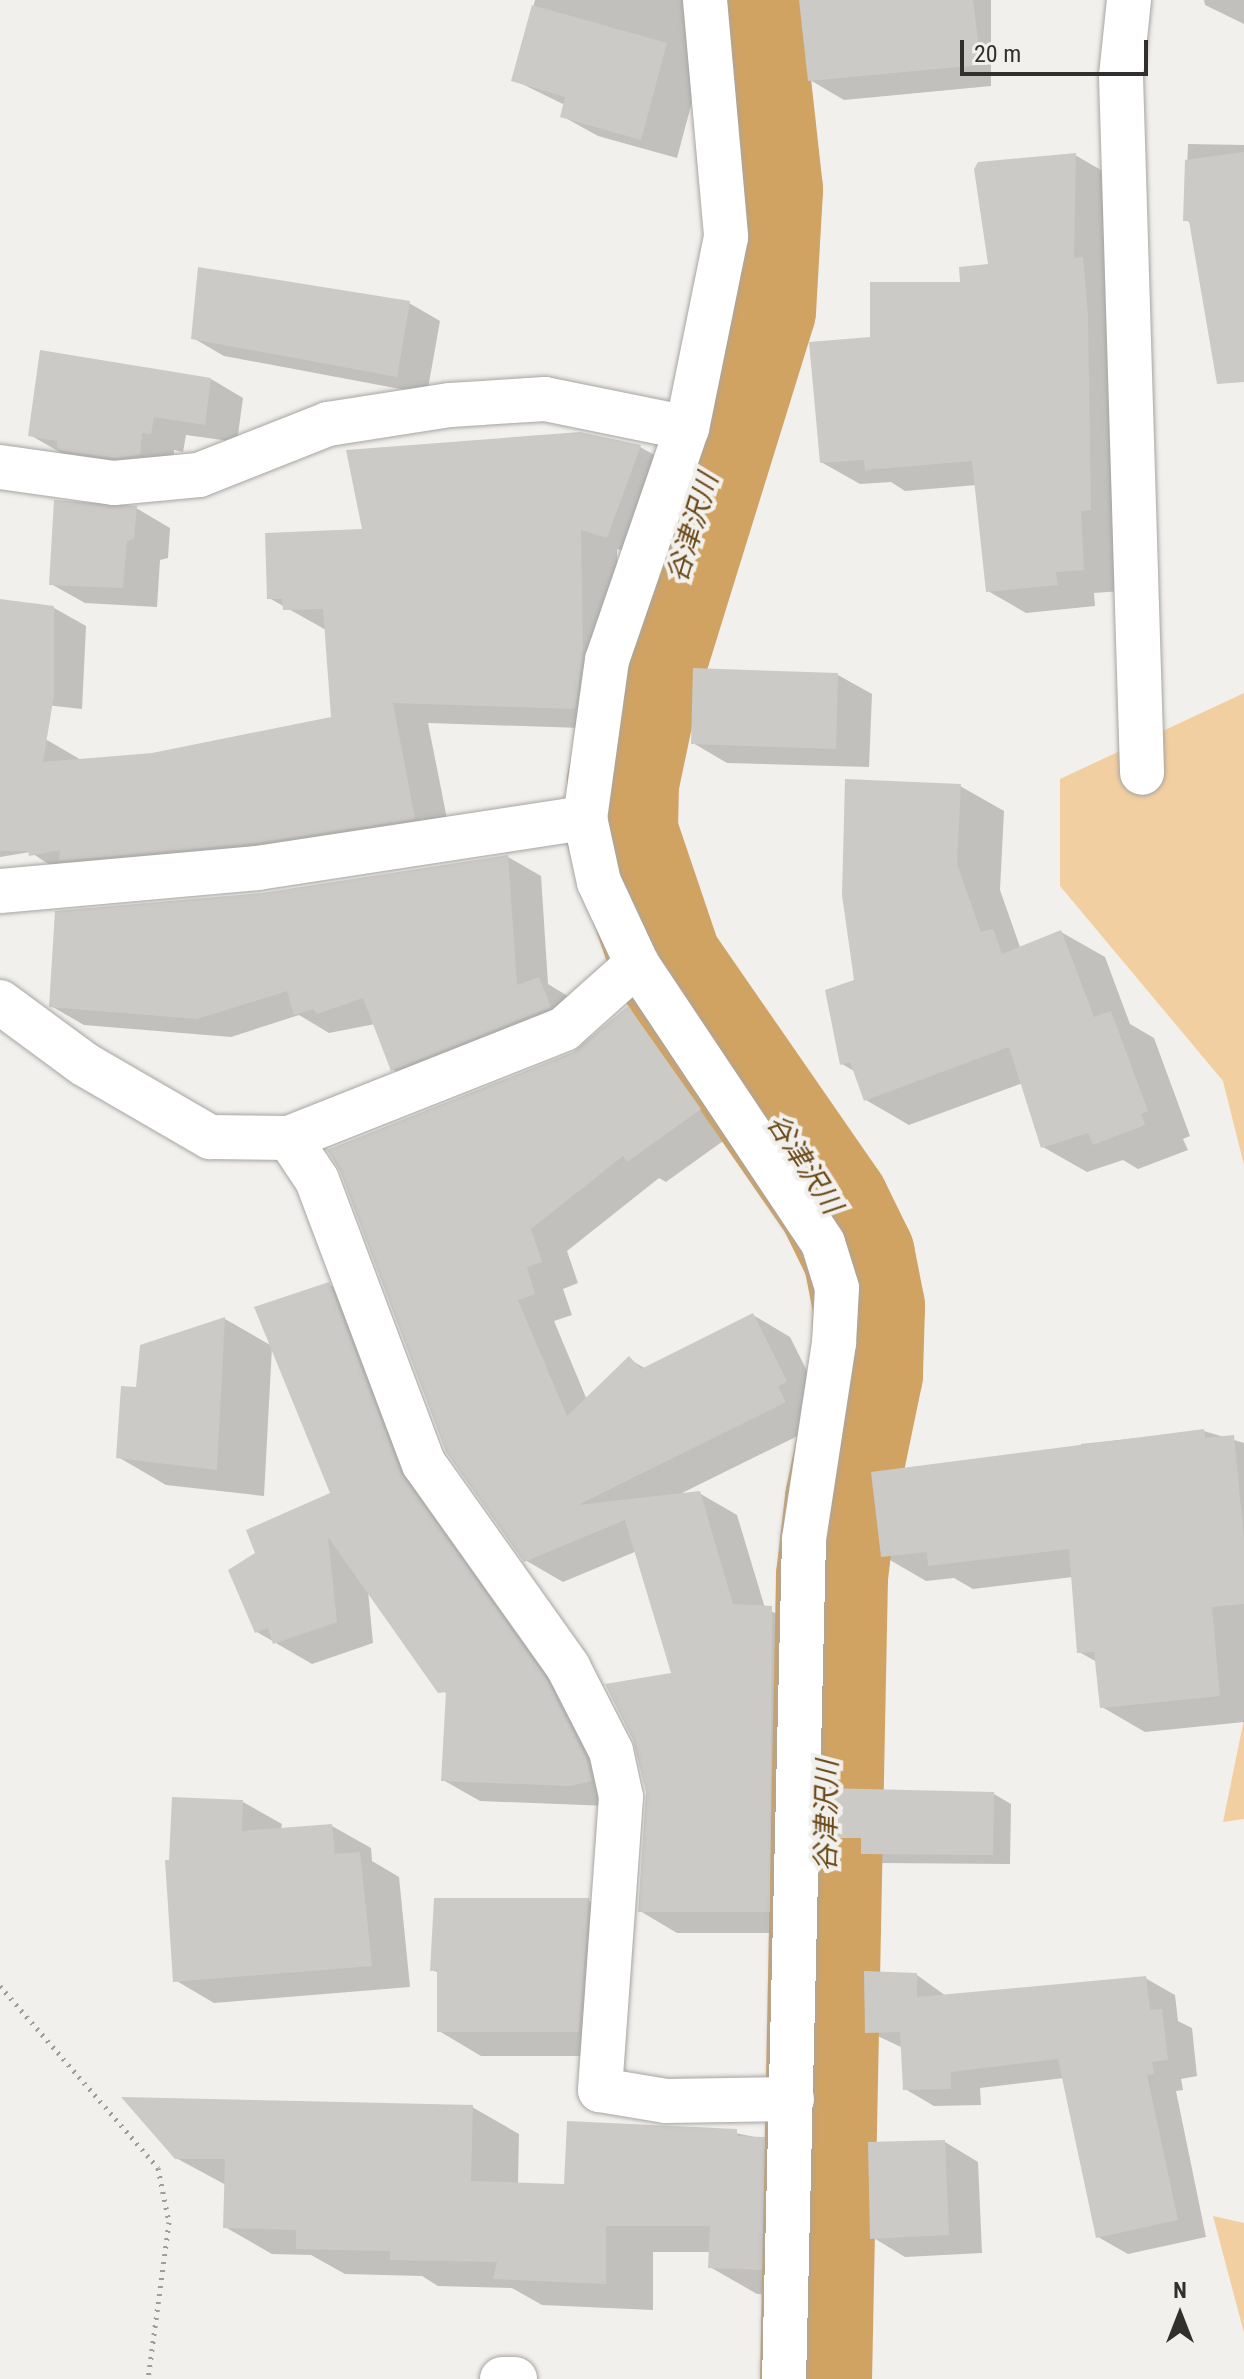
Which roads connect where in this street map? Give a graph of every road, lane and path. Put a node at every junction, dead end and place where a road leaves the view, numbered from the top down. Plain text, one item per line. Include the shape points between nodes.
1 (705, 0) edge
2 (1129, 0) edge
3 (687, 428) junction
4 (0, 467) edge
5 (1142, 773) dead end
6 (585, 818) junction
7 (0, 891) edge
8 (637, 964) junction
9 (0, 1002) edge
10 (289, 1138) junction
11 (0, 1986) edge
12 (792, 2099) junction
13 (148, 2379) edge
14 (502, 2379) edge
15 (515, 2379) edge
16 (784, 2379) edge

1 - 3 street via 726,237
2 - 5 street via 1121,76
3 - 4 street via 545,399 450,405 328,424 199,475 114,483
3 - 6 street via 607,660
6 - 7 street via 258,868
6 - 8 street via 599,882
8 - 10 street via 564,1029
8 - 12 street via 823,1243 837,1288 834,1343 804,1539
9 - 10 street via 84,1064 210,1137
10 - 12 street via 317,1180 424,1464 568,1667 611,1751 621,1797 600,2090 666,2101
11 - 13 path via 158,2168 169,2222
12 - 16 street
14 - 15 street

